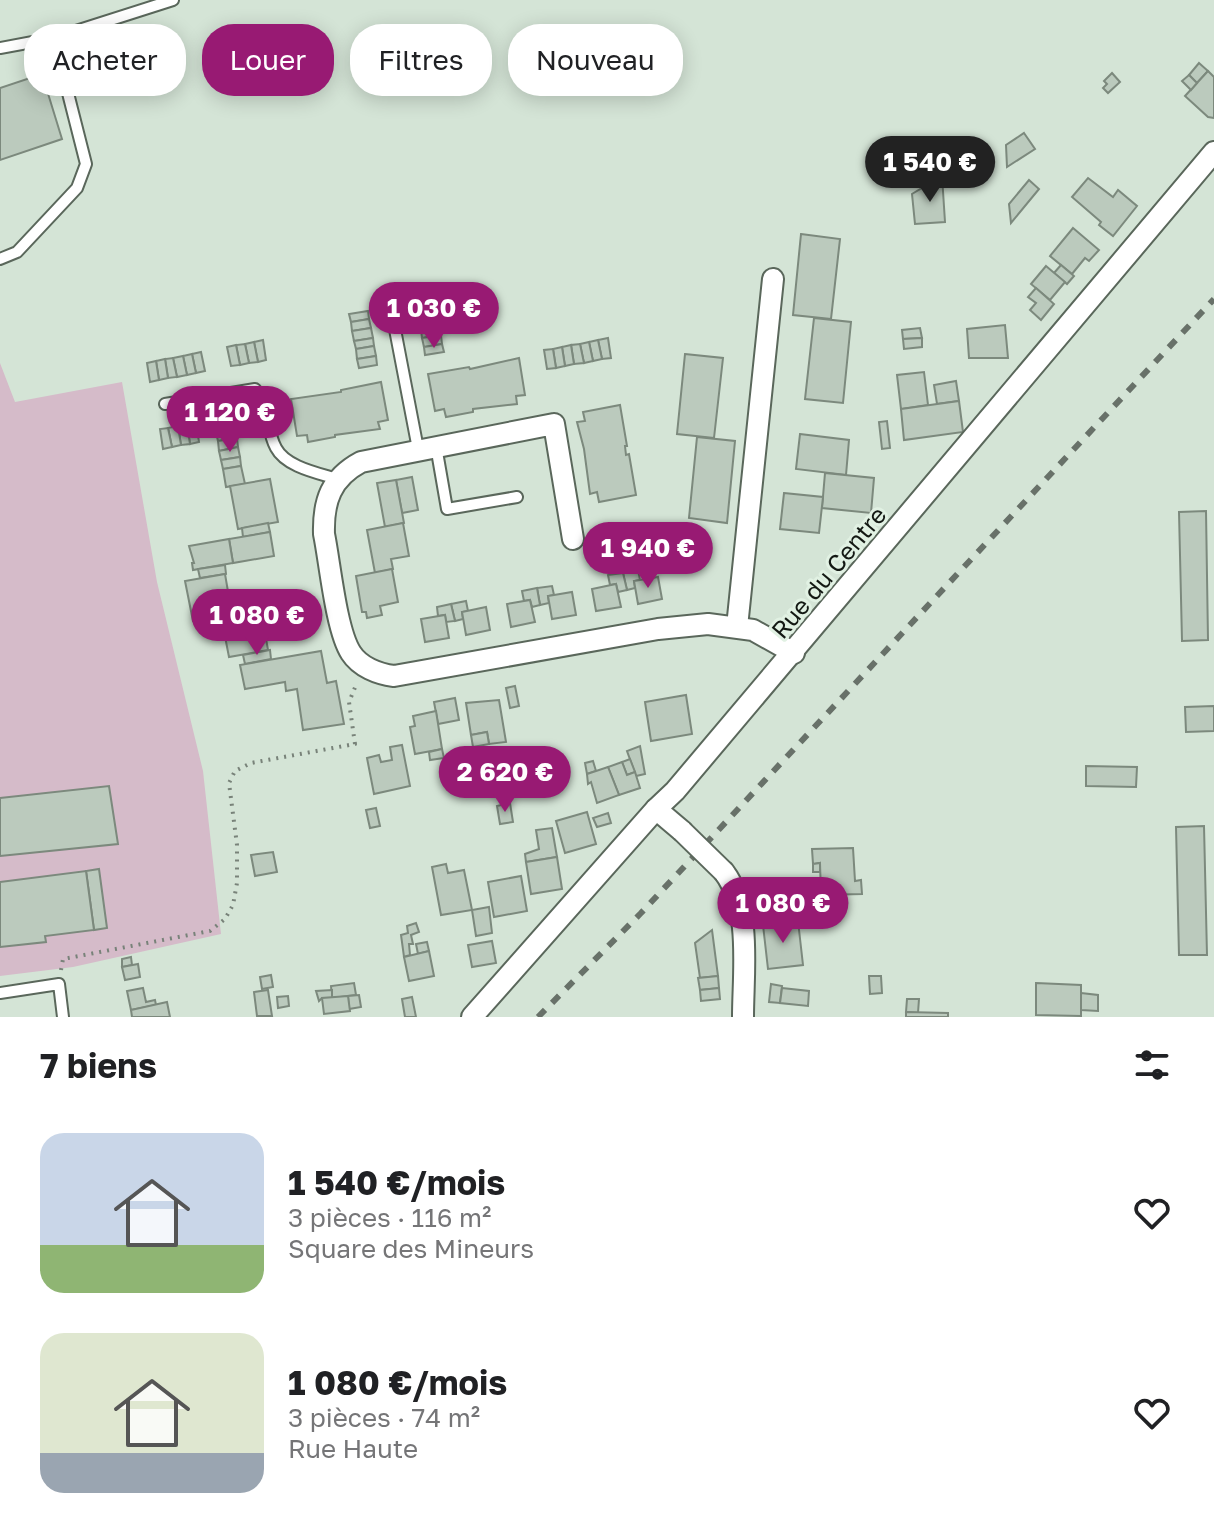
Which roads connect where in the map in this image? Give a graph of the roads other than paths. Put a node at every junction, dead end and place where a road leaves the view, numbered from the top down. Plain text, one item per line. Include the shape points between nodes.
1 (173, 0) edge
2 (98, 24) edge
3 (24, 44) edge
4 (0, 48) edge
5 (69, 96) edge
6 (1214, 152) edge
7 (0, 259) edge
8 (773, 279) dead end
9 (393, 319) dead end
10 (165, 404) dead end
11 (427, 447) junction
12 (337, 479) junction
13 (517, 497) dead end
14 (573, 539) dead end
15 (737, 627) junction
16 (794, 653) junction
17 (656, 809) junction
18 (0, 993) edge
19 (63, 1017) edge
20 (472, 1017) edge
21 (743, 1017) edge

1 - 2 lane
3 - 4 lane
5 - 7 lane via 86,164 77,188 17,252
6 - 16 street, Rue du Centre
8 - 15 street
9 - 11 lane
10 - 12 lane via 255,389 263,398 276,449 291,463
11 - 12 street via 361,462
11 - 13 lane via 447,509
11 - 14 street via 554,424
12 - 15 street via 326,504 324,534 342,632 353,657 380,675 403,676 658,629
15 - 16 street
16 - 17 street, Rue du Centre
17 - 20 street, Rue du Centre
17 - 21 street, bridge via 734,886 742,914
18 - 19 lane via 59,984

